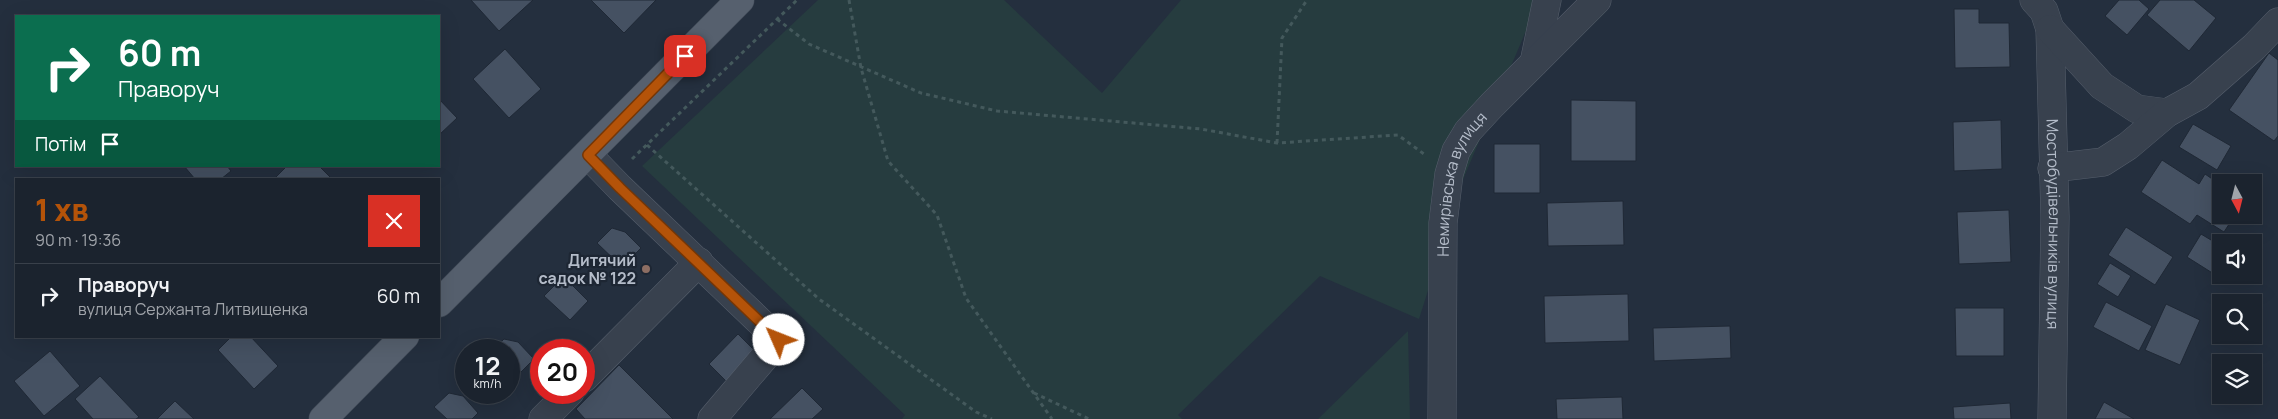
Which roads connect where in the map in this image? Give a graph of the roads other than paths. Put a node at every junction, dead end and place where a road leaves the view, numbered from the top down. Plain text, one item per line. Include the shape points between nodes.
1 (740, 0) edge
2 (1547, 0) edge
3 (1598, 0) edge
4 (2034, 0) edge
5 (2278, 22) edge
6 (2050, 29) junction
7 (1534, 63) junction
8 (2167, 113) junction
9 (588, 155) junction
10 (2052, 168) junction
11 (698, 262) junction
12 (440, 302) edge
13 (403, 338) edge
14 (595, 367) edge
15 (558, 404) edge
16 (323, 419) edge
17 (543, 419) edge
18 (712, 419) edge
19 (1442, 419) edge
20 (2052, 419) edge

1 - 9 main road
2 - 7 street
3 - 7 street, Немирівська вулиця
4 - 6 street via 2044,11
5 - 8 street via 2198,96
6 - 8 street via 2102,86 2137,109
6 - 10 street, Мостобудівельників вулиця
7 - 19 street, Немирівська вулиця via 1468,130 1456,151 1449,174 1443,223
8 - 10 street via 2103,162
9 - 11 street
9 - 12 main road
10 - 20 street, Мостобудівельників вулиця via 2055,217
11 - 14 street
11 - 18 street via 779,340
13 - 16 main road
15 - 17 street

